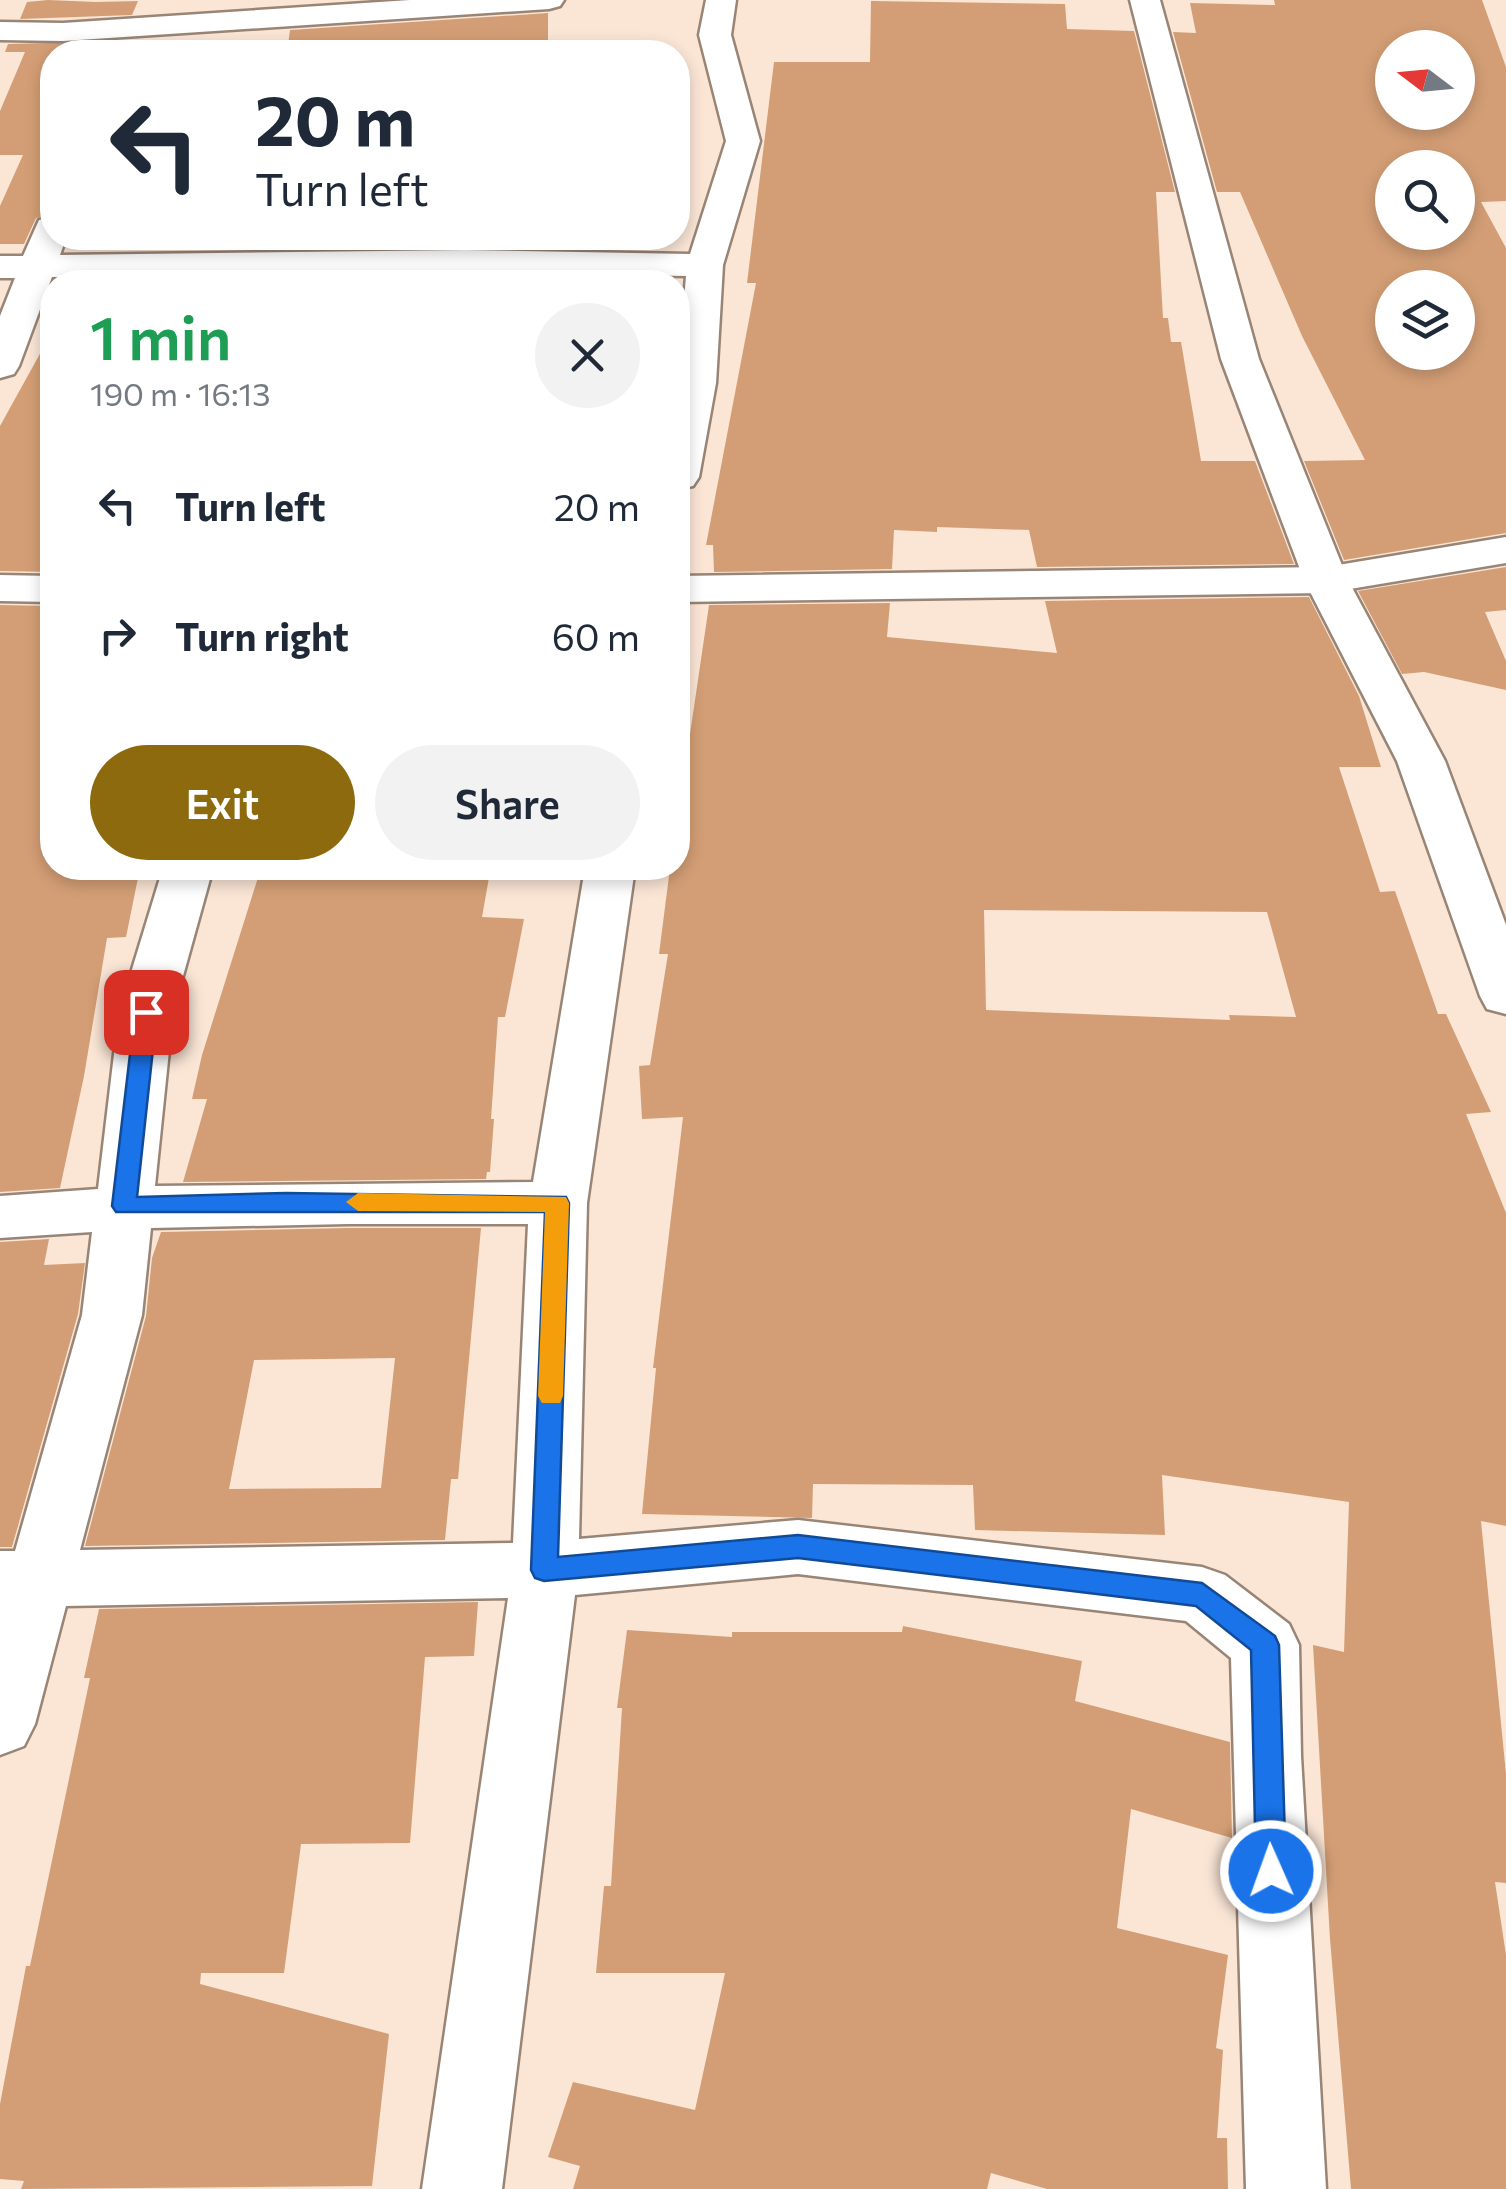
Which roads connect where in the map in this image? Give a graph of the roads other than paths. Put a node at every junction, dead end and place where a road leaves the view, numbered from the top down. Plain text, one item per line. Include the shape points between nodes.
1 (549, 0) edge
2 (721, 0) edge
3 (1145, 0) edge
4 (0, 32) edge
5 (136, 40) edge
6 (40, 241) edge
7 (377, 260) edge
8 (705, 265) junction
9 (17, 267) edge
10 (0, 366) edge
11 (690, 414) edge
12 (1506, 550) edge
13 (1326, 580) junction
14 (0, 588) edge
15 (40, 589) edge
16 (690, 589) edge
17 (184, 880) edge
18 (608, 880) edge
19 (1506, 996) edge
20 (558, 1203) junction
21 (124, 1206) junction
22 (0, 1217) edge
23 (544, 1570) junction
24 (21, 1578) edge
25 (0, 1724) edge
26 (462, 2189) edge
27 (1286, 2189) edge

1 - 5 street
2 - 8 street via 715,35 744,141
3 - 13 street via 1240,359
4 - 5 street
6 - 9 street
7 - 8 street
7 - 9 street
8 - 11 street
9 - 10 street
12 - 13 street
13 - 16 street
13 - 19 street via 1421,761
14 - 15 street
17 - 21 street via 146,1012
18 - 20 street
20 - 21 street
20 - 23 street
21 - 22 street
21 - 24 street via 112,1315
23 - 24 street
23 - 26 street
23 - 27 street via 798,1547 1202,1595 1265,1645
24 - 25 street

